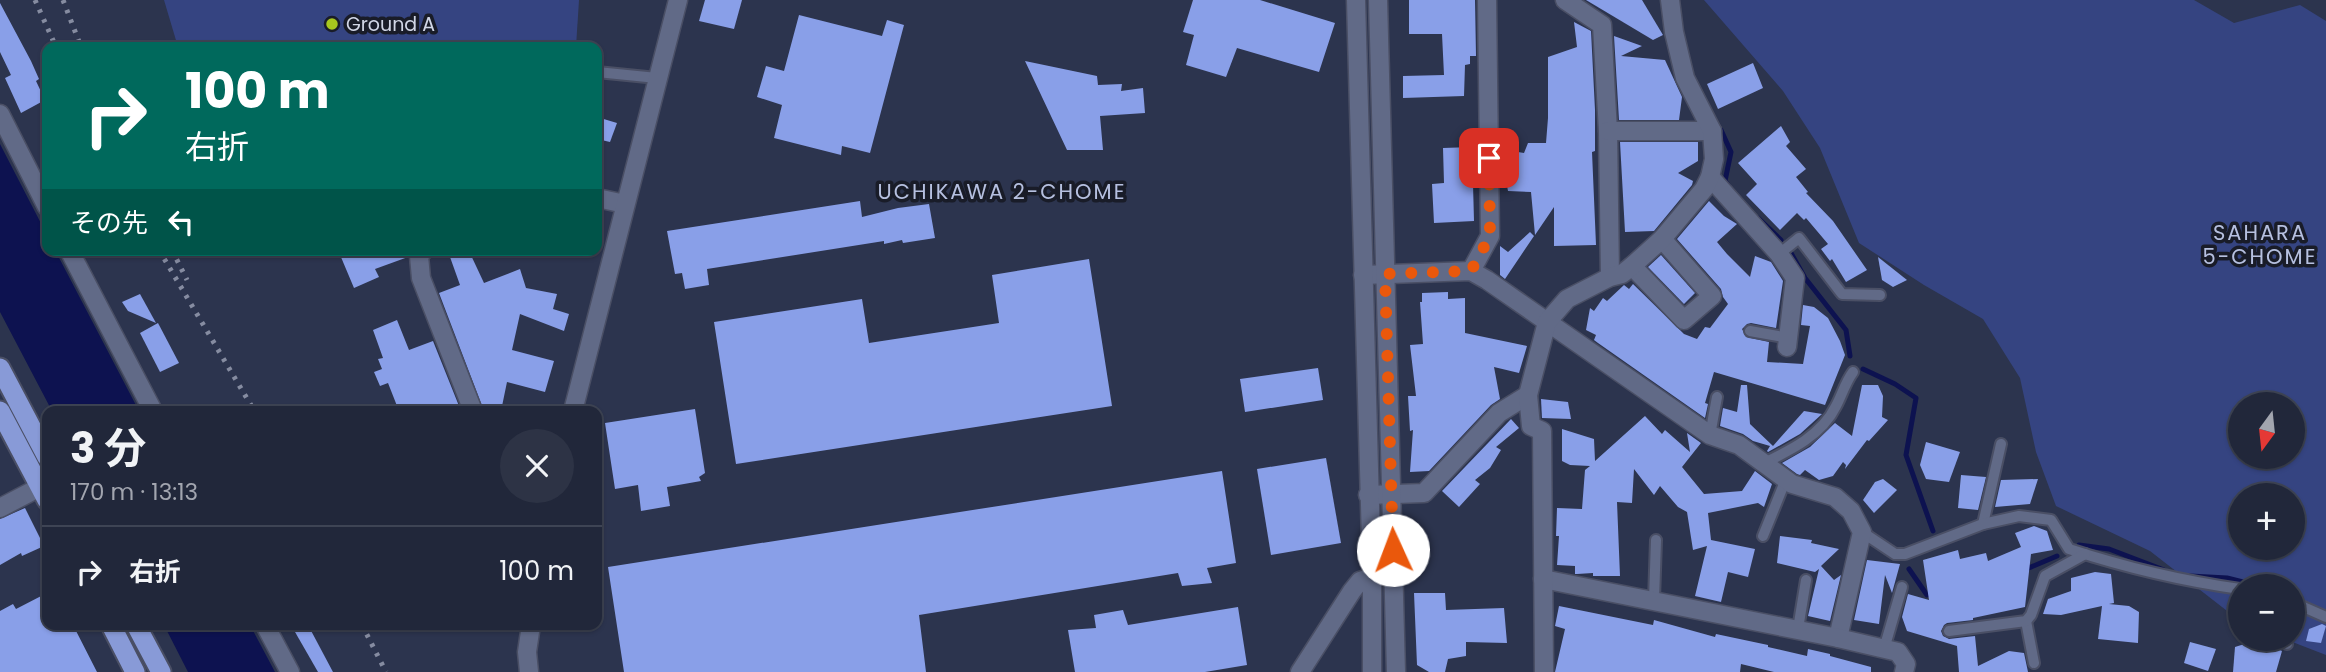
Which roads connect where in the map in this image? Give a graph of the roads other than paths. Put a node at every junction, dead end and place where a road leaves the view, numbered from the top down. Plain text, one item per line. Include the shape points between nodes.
1 (678, 0) edge
2 (1356, 0) edge
3 (1378, 0) edge
4 (1487, 0) edge
5 (1565, 0) edge
6 (1670, 0) edge
7 (602, 72) edge
8 (657, 78) junction
9 (0, 114) edge
10 (1608, 131) junction
11 (1712, 131) junction
12 (1710, 177) junction
13 (42, 197) edge
14 (602, 199) edge
15 (625, 204) junction
16 (1662, 239) junction
17 (1779, 254) junction
18 (72, 256) edge
19 (419, 256) edge
20 (1632, 266) junction
21 (1471, 271) junction
22 (1385, 274) junction
23 (1363, 275) junction
24 (1610, 277) junction
25 (1880, 295) dead end
26 (1548, 322) junction
27 (1750, 331) dead end
28 (1788, 343) joint
29 (0, 368) edge
30 (1853, 372) dead end
31 (1528, 395) junction
32 (1717, 397) dead end
33 (150, 406) edge
34 (471, 406) edge
35 (574, 406) edge
36 (0, 411) edge
37 (1710, 435) junction
38 (2001, 444) dead end
39 (42, 448) edge
40 (1764, 463) junction
41 (1786, 479) junction
42 (42, 490) edge
43 (1391, 494) junction
44 (42, 495) edge
45 (1368, 495) junction
46 (0, 509) edge
47 (1983, 524) junction
48 (1862, 532) junction
49 (1763, 536) dead end
50 (1656, 540) dead end
51 (2085, 554) junction
52 (1372, 576) junction
53 (1543, 579) junction
54 (1806, 580) dead end
55 (1902, 587) dead end
56 (2228, 589) edge
57 (1654, 600) junction
58 (2305, 608) edge
59 (2326, 617) edge
60 (2026, 621) junction
61 (1798, 629) junction
62 (114, 630) edge
63 (139, 630) edge
64 (268, 630) edge
65 (530, 630) edge
66 (1949, 631) dead end
67 (1838, 638) junction
68 (1884, 649) junction
69 (2034, 663) dead end
70 (135, 672) edge
71 (161, 672) edge
72 (290, 672) edge
73 (529, 672) edge
74 (1300, 672) edge
75 (1372, 672) edge
76 (1396, 672) edge
77 (1544, 672) edge
78 (1904, 672) edge

1 - 8 street
2 - 23 street
3 - 22 street
4 - 21 street via 1490,236
5 - 10 street via 1602,25
6 - 11 street via 1685,78
7 - 8 lane
8 - 15 street
9 - 13 street
10 - 11 street
10 - 24 street
11 - 12 street
12 - 16 street
12 - 17 street
14 - 15 street
15 - 35 street
16 - 20 street
16 - 20 street via 1712,296 1684,320
17 - 25 lane via 1799,238 1842,294
17 - 28 street via 1795,278
18 - 33 street
19 - 34 street via 421,278
20 - 24 street
21 - 22 street
21 - 26 street
22 - 23 street
22 - 43 street
23 - 45 street
24 - 26 street via 1567,299
26 - 31 street
26 - 37 street
27 - 28 lane
29 - 39 highway
30 - 40 lane via 1835,409 1803,444
31 - 43 street via 1499,413 1424,493
31 - 53 street via 1531,426 1542,431
32 - 37 lane
36 - 42 highway
37 - 40 street via 1739,445
38 - 47 lane
40 - 41 street
41 - 48 street via 1835,497 1851,511
41 - 49 lane
43 - 45 street
43 - 76 street
44 - 46 street
45 - 52 street
47 - 48 lane via 1905,554 1895,554
47 - 51 lane via 2020,516 2051,520 2069,549
48 - 67 street
50 - 57 lane
51 - 56 lane
51 - 60 lane via 2045,576
52 - 74 street via 1352,591
52 - 75 street
53 - 57 street
53 - 77 street
54 - 61 lane
55 - 68 lane
57 - 61 street
58 - 59 lane
60 - 66 lane
60 - 69 lane
61 - 67 street
62 - 70 highway
63 - 71 highway
64 - 72 street
65 - 73 street
67 - 68 street
68 - 78 street via 1899,652 1906,664

